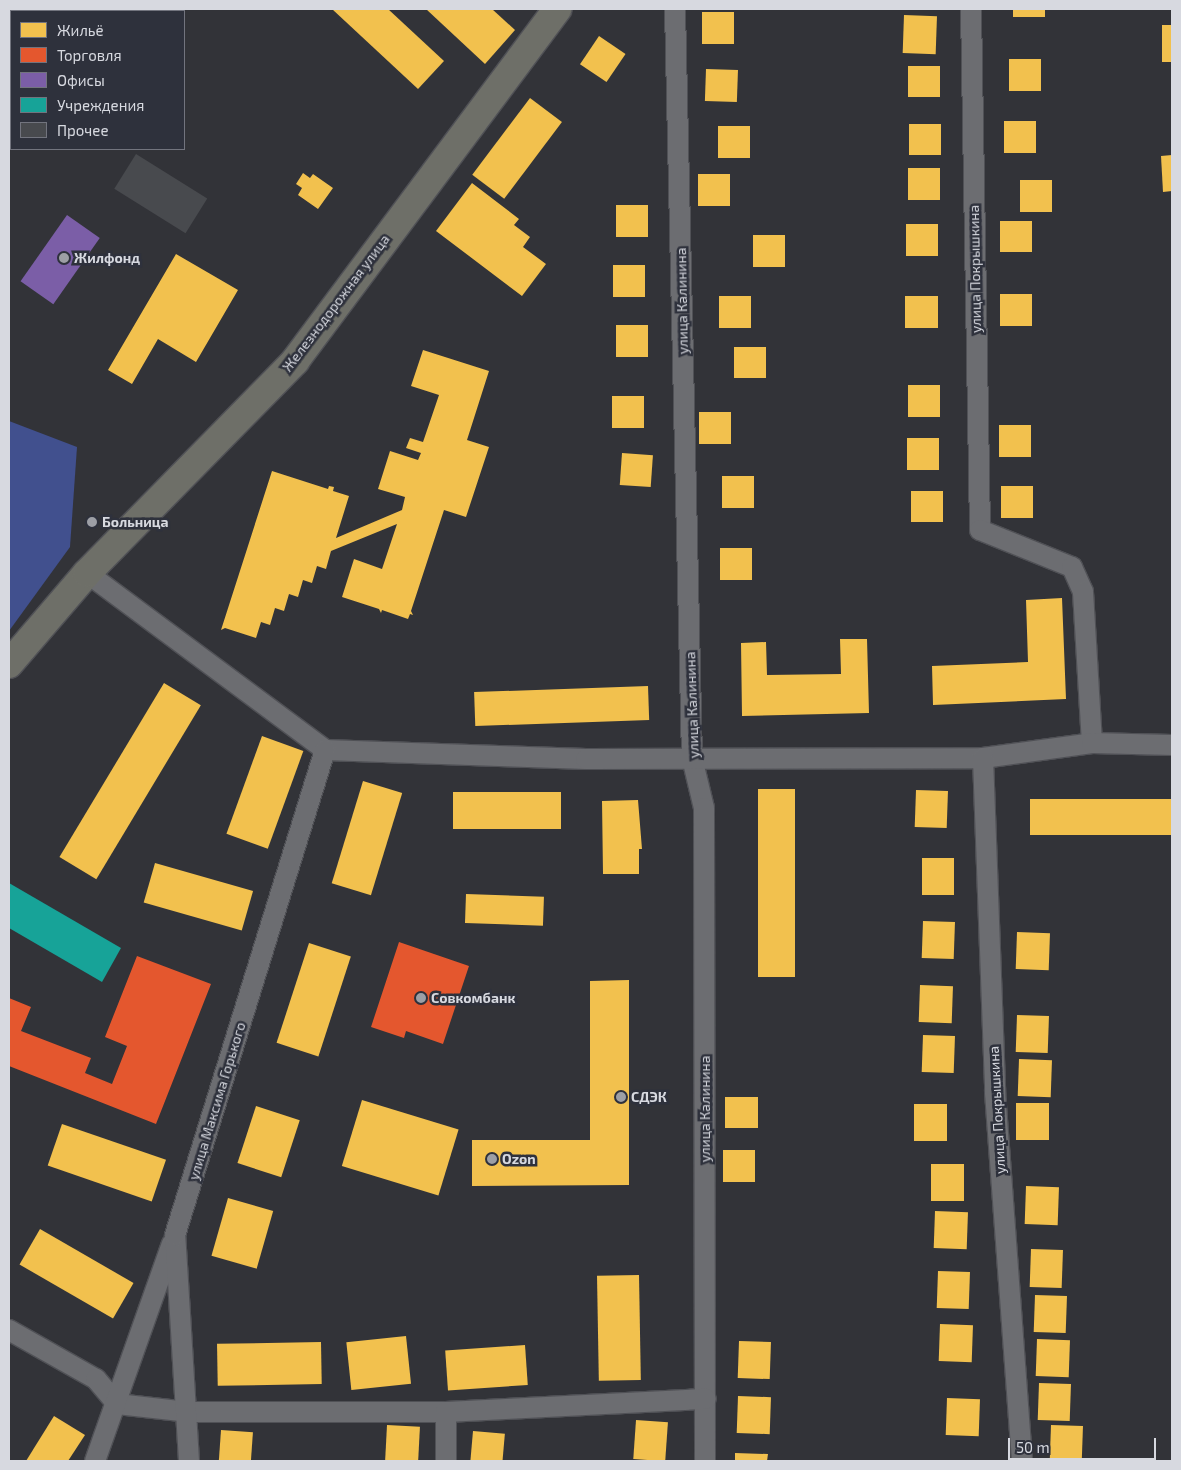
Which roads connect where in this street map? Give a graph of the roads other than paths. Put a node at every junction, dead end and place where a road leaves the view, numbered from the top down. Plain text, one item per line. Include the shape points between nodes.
1 (557, 9) edge
2 (675, 9) edge
3 (971, 9) edge
4 (87, 573) junction
5 (9, 664) edge
6 (1092, 743) junction
7 (1172, 745) edge
8 (325, 750) junction
9 (692, 758) junction
10 (983, 758) junction
11 (175, 1236) junction
12 (9, 1330) edge
13 (706, 1399) junction
14 (117, 1404) junction
15 (188, 1412) junction
16 (446, 1412) junction
17 (95, 1461) edge
18 (189, 1461) edge
19 (446, 1461) edge
20 (705, 1461) edge
21 (1022, 1461) edge

1 - 4 main road, Железнодорожная улица via 294,361
2 - 9 street, улица Калинина
3 - 6 street, улица Покрышкина via 980,530 1072,567 1083,592
4 - 5 main road, Железнодорожная улица
4 - 8 street
6 - 7 street
6 - 10 street
8 - 9 street via 586,759
8 - 11 street, улица Максима Горького
9 - 10 street
9 - 13 street, улица Калинина via 704,808
10 - 21 street, улица Покрышкина via 995,1092
11 - 14 street
11 - 15 street, улица Максима Горького
12 - 14 street via 96,1379
13 - 16 street
13 - 20 street, улица Калинина
14 - 15 street
14 - 17 street
15 - 16 street
15 - 18 street, улица Максима Горького
16 - 19 street

